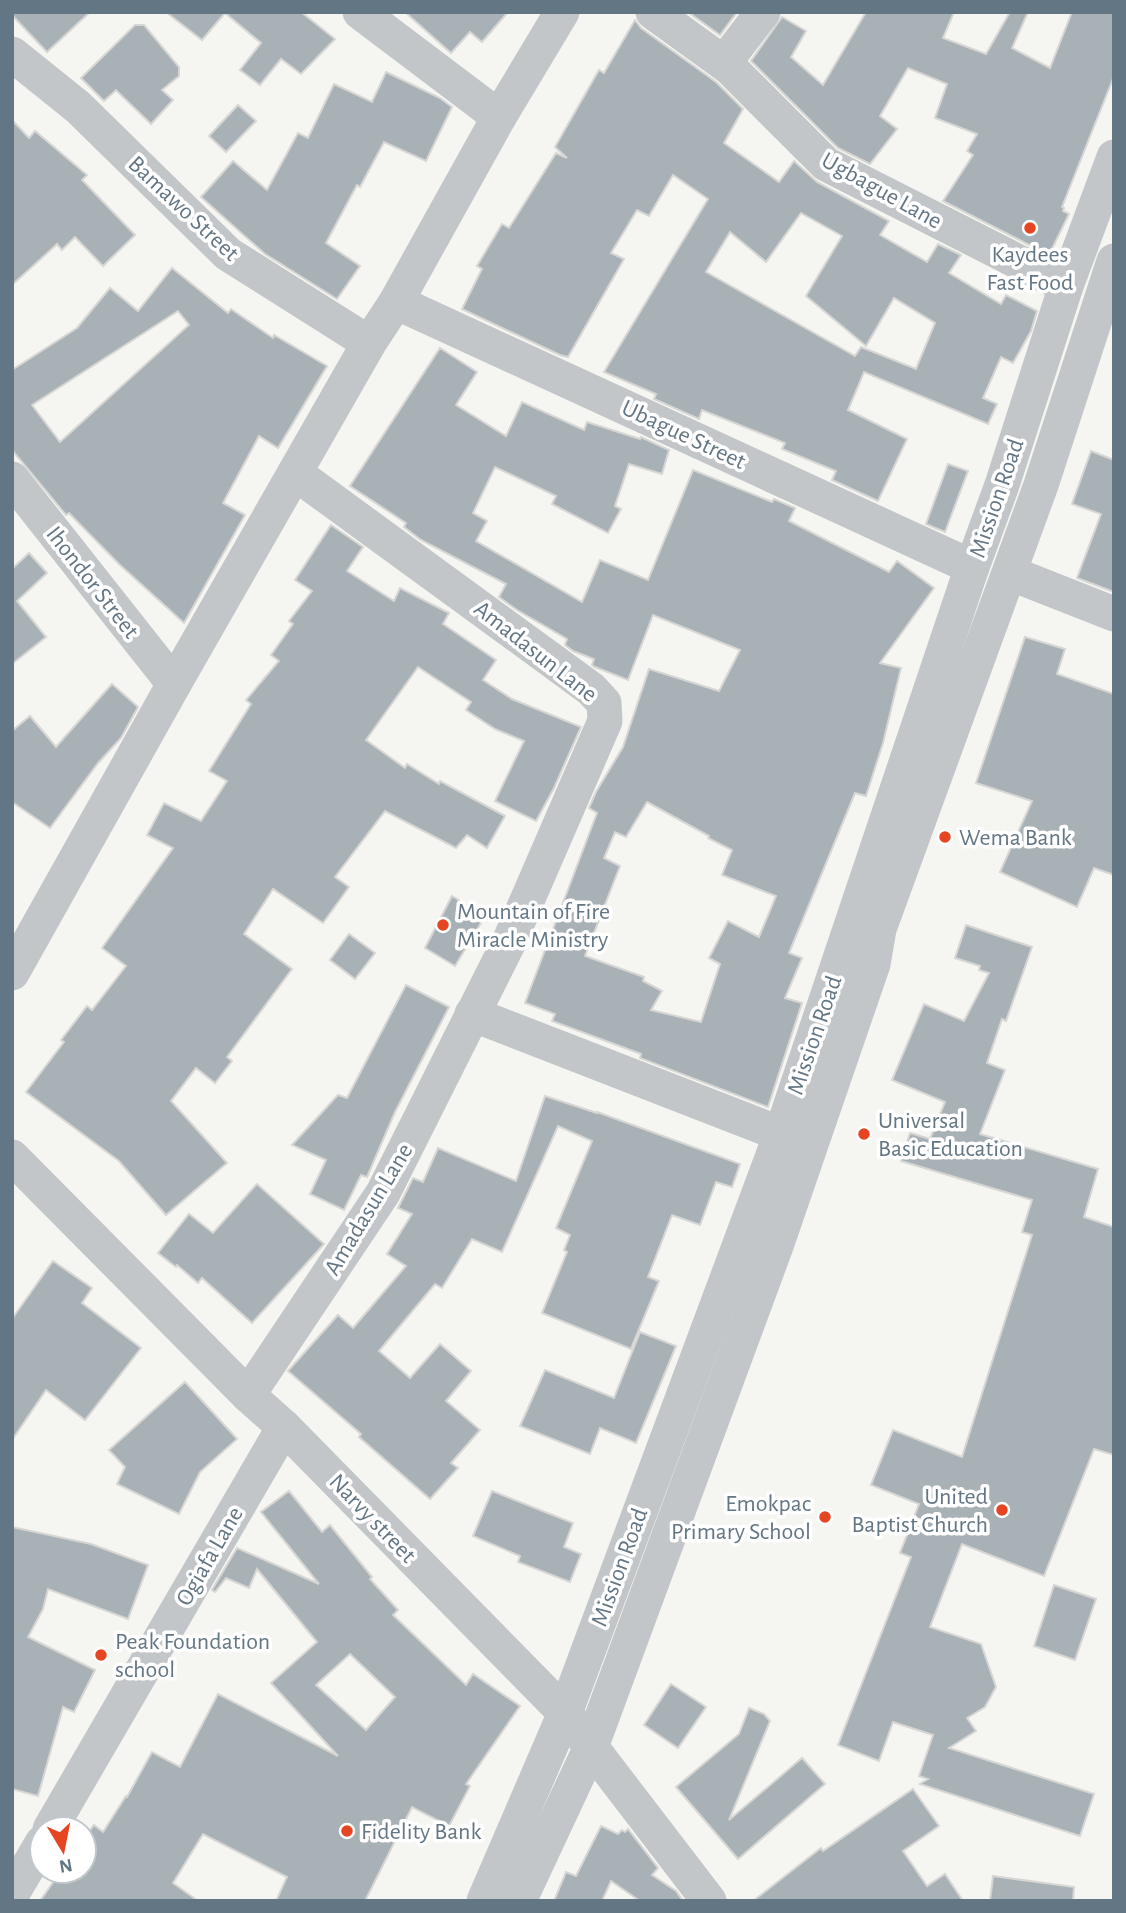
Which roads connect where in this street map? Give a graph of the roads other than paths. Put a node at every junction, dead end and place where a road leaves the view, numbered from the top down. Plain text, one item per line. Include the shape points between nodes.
1 (360, 12) edge
2 (562, 12) edge
3 (653, 12) edge
4 (763, 12) edge
5 (12, 54) edge
6 (724, 63) junction
7 (499, 117) junction
8 (1114, 157) edge
9 (1114, 261) edge
10 (1066, 286) junction
11 (396, 302) junction
12 (369, 343) junction
13 (295, 473) junction
14 (12, 479) edge
15 (972, 567) junction
16 (1010, 573) junction
17 (1114, 614) edge
18 (174, 684) junction
19 (12, 973) edge
20 (472, 1014) junction
21 (781, 1133) junction
22 (12, 1157) edge
23 (248, 1395) junction
24 (284, 1427) junction
25 (565, 1713) junction
26 (591, 1747) junction
27 (58, 1815) edge
28 (28, 1867) edge
29 (12, 1894) edge
30 (484, 1901) edge
31 (519, 1901) edge
32 (709, 1901) edge

1 - 7 street
2 - 7 street
3 - 6 street, Ugbague Lane
4 - 6 street
5 - 12 street, Bamawo Street via 78,107 229,254
6 - 10 street, Ugbague Lane via 826,164
7 - 11 street
8 - 10 street, Mission Road
9 - 16 street, Mission Road
10 - 15 street, Mission Road
11 - 12 street
11 - 15 street, Ubague Street
12 - 13 street
13 - 18 street
13 - 20 street, Amadasun Lane via 604,703 605,721 509,942
14 - 18 street, Ihondor Street
15 - 21 street, Mission Road
16 - 17 street
16 - 26 street, Mission Road via 879,929 873,964 776,1246
18 - 19 street
20 - 21 street
20 - 23 street, Amadasun Lane via 383,1193
21 - 25 street, Mission Road
22 - 23 street, Narvy street
23 - 24 street, Narvy street
24 - 25 street, Narvy street
24 - 27 street, Ogiafa Lane
25 - 26 street, Narvy street
25 - 30 street, Mission Road
26 - 31 street, Mission Road
26 - 32 street, Narvy street
28 - 29 street

